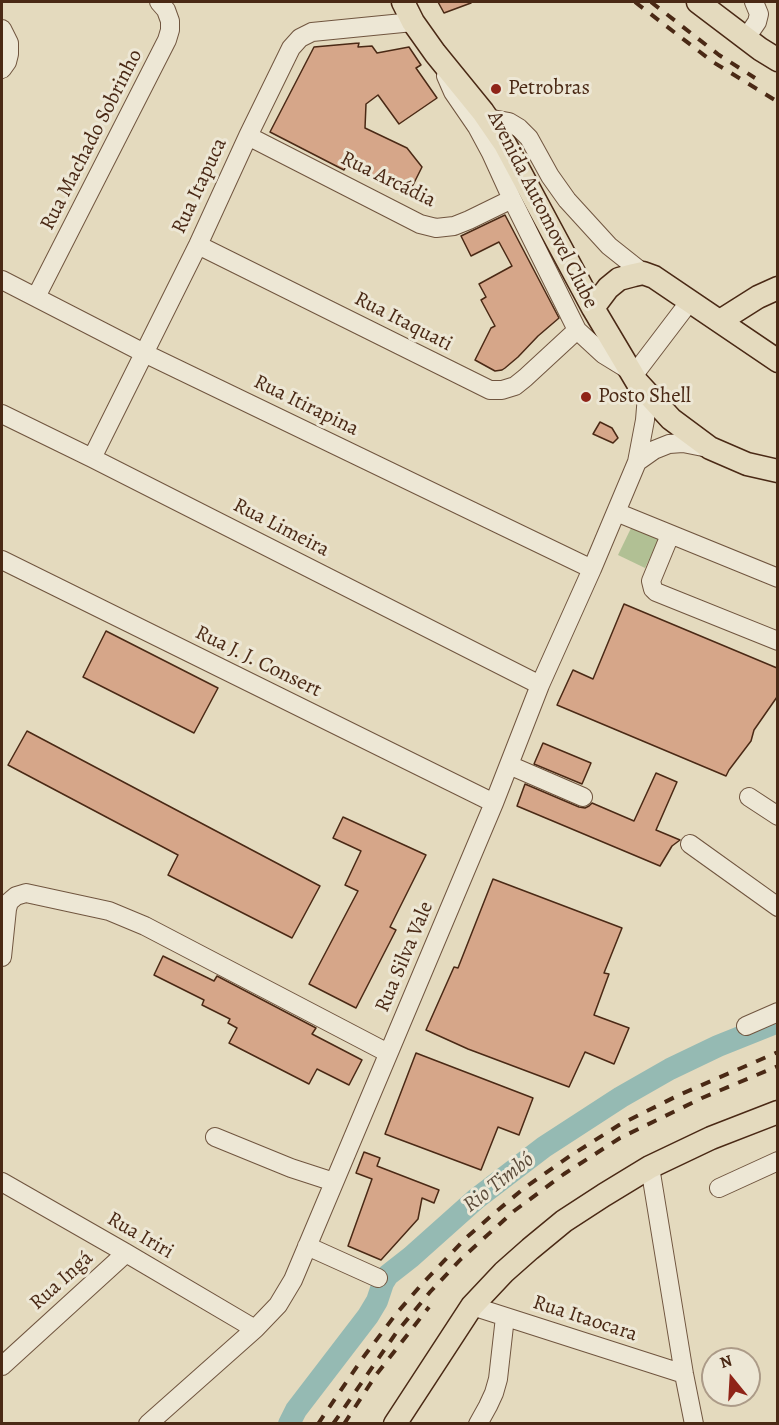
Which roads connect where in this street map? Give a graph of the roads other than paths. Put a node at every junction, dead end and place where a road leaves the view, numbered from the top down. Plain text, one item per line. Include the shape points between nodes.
1 (159, 2) edge
2 (403, 2) edge
3 (698, 2) edge
4 (754, 2) edge
5 (413, 22) junction
6 (2, 29) edge
7 (746, 38) junction
8 (435, 53) junction
9 (777, 60) edge
10 (2, 69) edge
11 (487, 118) junction
12 (248, 136) junction
13 (512, 199) junction
14 (198, 245) junction
15 (643, 273) junction
16 (2, 280) edge
17 (777, 288) edge
18 (36, 297) junction
19 (690, 301) junction
20 (592, 308) junction
21 (720, 321) junction
22 (577, 330) junction
23 (144, 353) junction
24 (777, 361) edge
25 (631, 373) junction
26 (647, 395) junction
27 (2, 414) edge
28 (710, 448) junction
29 (92, 458) junction
30 (637, 462) junction
31 (777, 471) edge
32 (616, 512) junction
33 (670, 535) junction
34 (2, 560) edge
35 (592, 569) junction
36 (777, 578) edge
37 (777, 641) edge
38 (540, 685) junction
39 (509, 765) junction
40 (583, 797) dead end
41 (749, 797) dead end
42 (494, 803) junction
43 (777, 816) edge
44 (690, 844) dead end
45 (777, 908) edge
46 (2, 957) edge
47 (777, 1012) edge
48 (746, 1026) dead end
49 (388, 1053) junction
50 (776, 1118) edge
51 (215, 1137) dead end
52 (777, 1161) edge
53 (650, 1167) junction
54 (2, 1182) edge
55 (334, 1182) junction
56 (719, 1188) dead end
57 (307, 1246) junction
58 (126, 1253) junction
59 (378, 1278) dead end
60 (472, 1306) junction
61 (505, 1317) junction
62 (255, 1329) junction
63 (2, 1366) edge
64 (684, 1374) junction
65 (148, 1424) edge
66 (395, 1424) edge
67 (478, 1424) edge
68 (694, 1424) edge

1 - 18 street, Rua Machado Sobrinho via 170,21 167,40
2 - 5 main road
3 - 7 main road
4 - 7 street via 759,14
5 - 8 main road
5 - 12 street, Rua Itapuca via 322,30 300,38 291,48
6 - 10 street via 9,54
7 - 9 main road
8 - 11 main road
8 - 13 street, Avenida Automovel Clube
11 - 15 street via 519,128 567,200 609,246
11 - 20 main road via 505,144
12 - 13 street, Rua Arcádia via 420,224 436,228 470,220
12 - 14 street, Rua Itapuca
13 - 22 street, Avenida Automovel Clube
14 - 22 street, Rua Itaquati via 490,390 515,386
14 - 23 street, Rua Itapuca
15 - 19 main road
15 - 20 main road via 620,279
16 - 18 street, Rua Itirapina
17 - 21 main road
18 - 23 street, Rua Itirapina
19 - 21 main road
19 - 25 street
20 - 25 main road
21 - 24 main road
22 - 25 street, Avenida Automovel Clube
23 - 29 street, Rua Itapuca
23 - 35 street, Rua Itirapina
25 - 26 main road
26 - 28 main road
26 - 30 street, Rua Silva Vale
27 - 29 street, Rua Limeira
28 - 30 street via 676,443 654,450
28 - 31 main road via 747,464
29 - 38 street, Rua Limeira
30 - 32 street, Rua Silva Vale
32 - 33 street
32 - 35 street, Rua Silva Vale
33 - 36 street
33 - 37 street via 651,581 656,592
34 - 42 street, Rua J. J. Consert
35 - 38 street, Rua Silva Vale
38 - 39 street, Rua Silva Vale
39 - 40 street
39 - 42 street, Rua Silva Vale
41 - 43 street
42 - 49 street, Rua Silva Vale
44 - 45 street
46 - 49 street via 6,909 16,896 26,893 109,911 153,930
47 - 48 street
49 - 55 street, Rua Silva Vale
50 - 53 main road via 711,1138
51 - 55 street
52 - 56 street
53 - 60 main road via 564,1221 504,1272
53 - 64 street
54 - 58 street, Rua Iriri
55 - 57 street, Rua Silva Vale
57 - 59 street
57 - 62 street, Rua Silva Vale via 287,1292
58 - 62 street, Rua Iriri
58 - 63 street, Rua Ingá
60 - 61 street, Rua Itaocara
60 - 66 main road
61 - 64 street, Rua Itaocara
61 - 67 street via 498,1379
62 - 65 street, Rua Silva Vale
64 - 68 street

